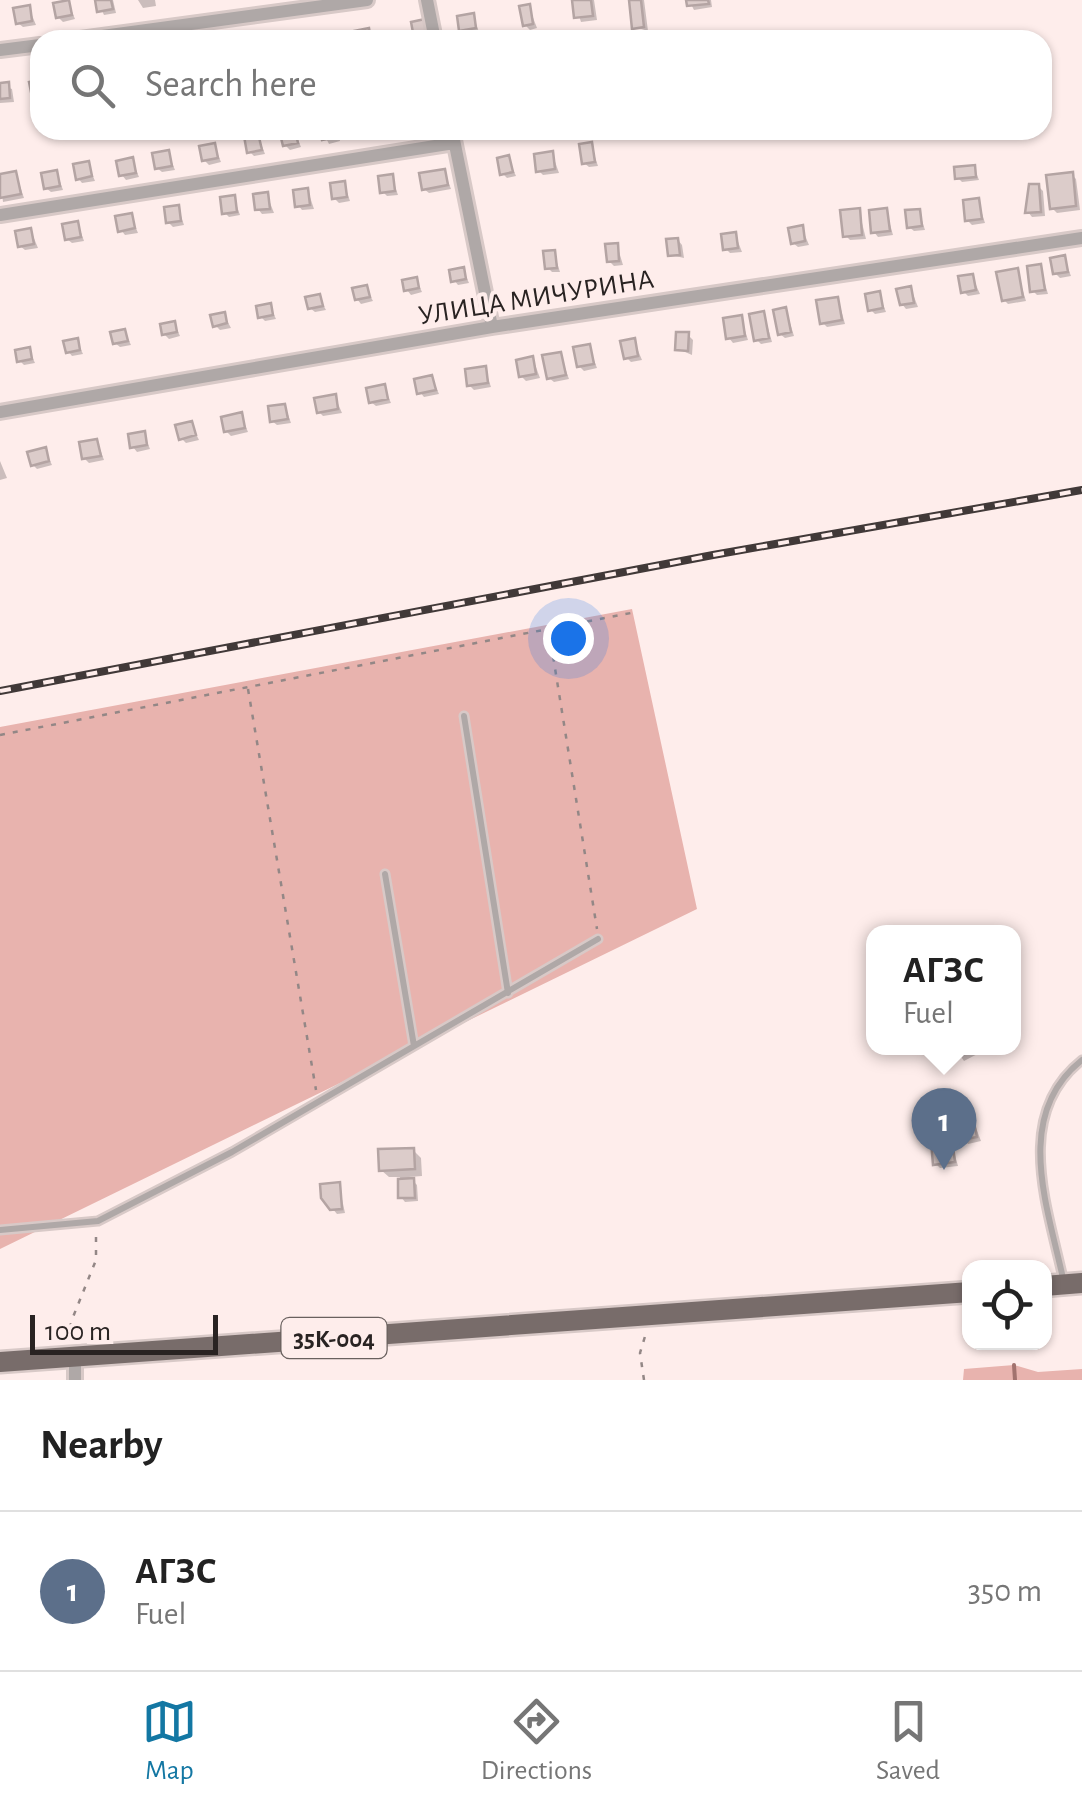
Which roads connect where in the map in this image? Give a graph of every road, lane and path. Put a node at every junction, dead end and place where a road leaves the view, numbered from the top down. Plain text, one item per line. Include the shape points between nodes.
1 (367, 0) edge
2 (427, 0) edge
3 (147, 30) edge
4 (433, 30) edge
5 (30, 46) edge
6 (0, 50) edge
7 (430, 140) edge
8 (454, 140) edge
9 (0, 215) edge
10 (1082, 238) edge
11 (492, 326) junction
12 (0, 412) edge
13 (631, 614) dead end
14 (549, 629) junction
15 (248, 688) junction
16 (464, 716) dead end
17 (0, 735) edge
18 (386, 874) dead end
19 (598, 939) joint
20 (508, 993) junction
21 (414, 1046) junction
22 (1082, 1060) edge
23 (318, 1101) junction
24 (98, 1222) junction
25 (0, 1230) edge
26 (1064, 1285) edge
27 (962, 1293) edge
28 (652, 1316) junction
29 (75, 1356) junction
30 (0, 1362) edge
31 (76, 1380) edge
32 (644, 1380) edge

1 - 3 street
2 - 4 street
5 - 6 street
7 - 9 street
8 - 11 street
10 - 11 street, УЛИЦА МИЧУРИНА
11 - 12 street, УЛИЦА МИЧУРИНА
13 - 14 path
14 - 15 path
14 - 19 path
15 - 17 path
15 - 23 path
16 - 20 lane
18 - 21 lane
19 - 20 lane
20 - 21 lane
21 - 23 lane
22 - 26 lane via 1042,1123 1038,1148
23 - 24 lane
24 - 25 lane
24 - 29 path via 93,1273 68,1333
27 - 28 main road, 35К-004
28 - 29 main road, 35К-004
28 - 32 path via 640,1353
29 - 30 main road, 35К-004
29 - 31 street

